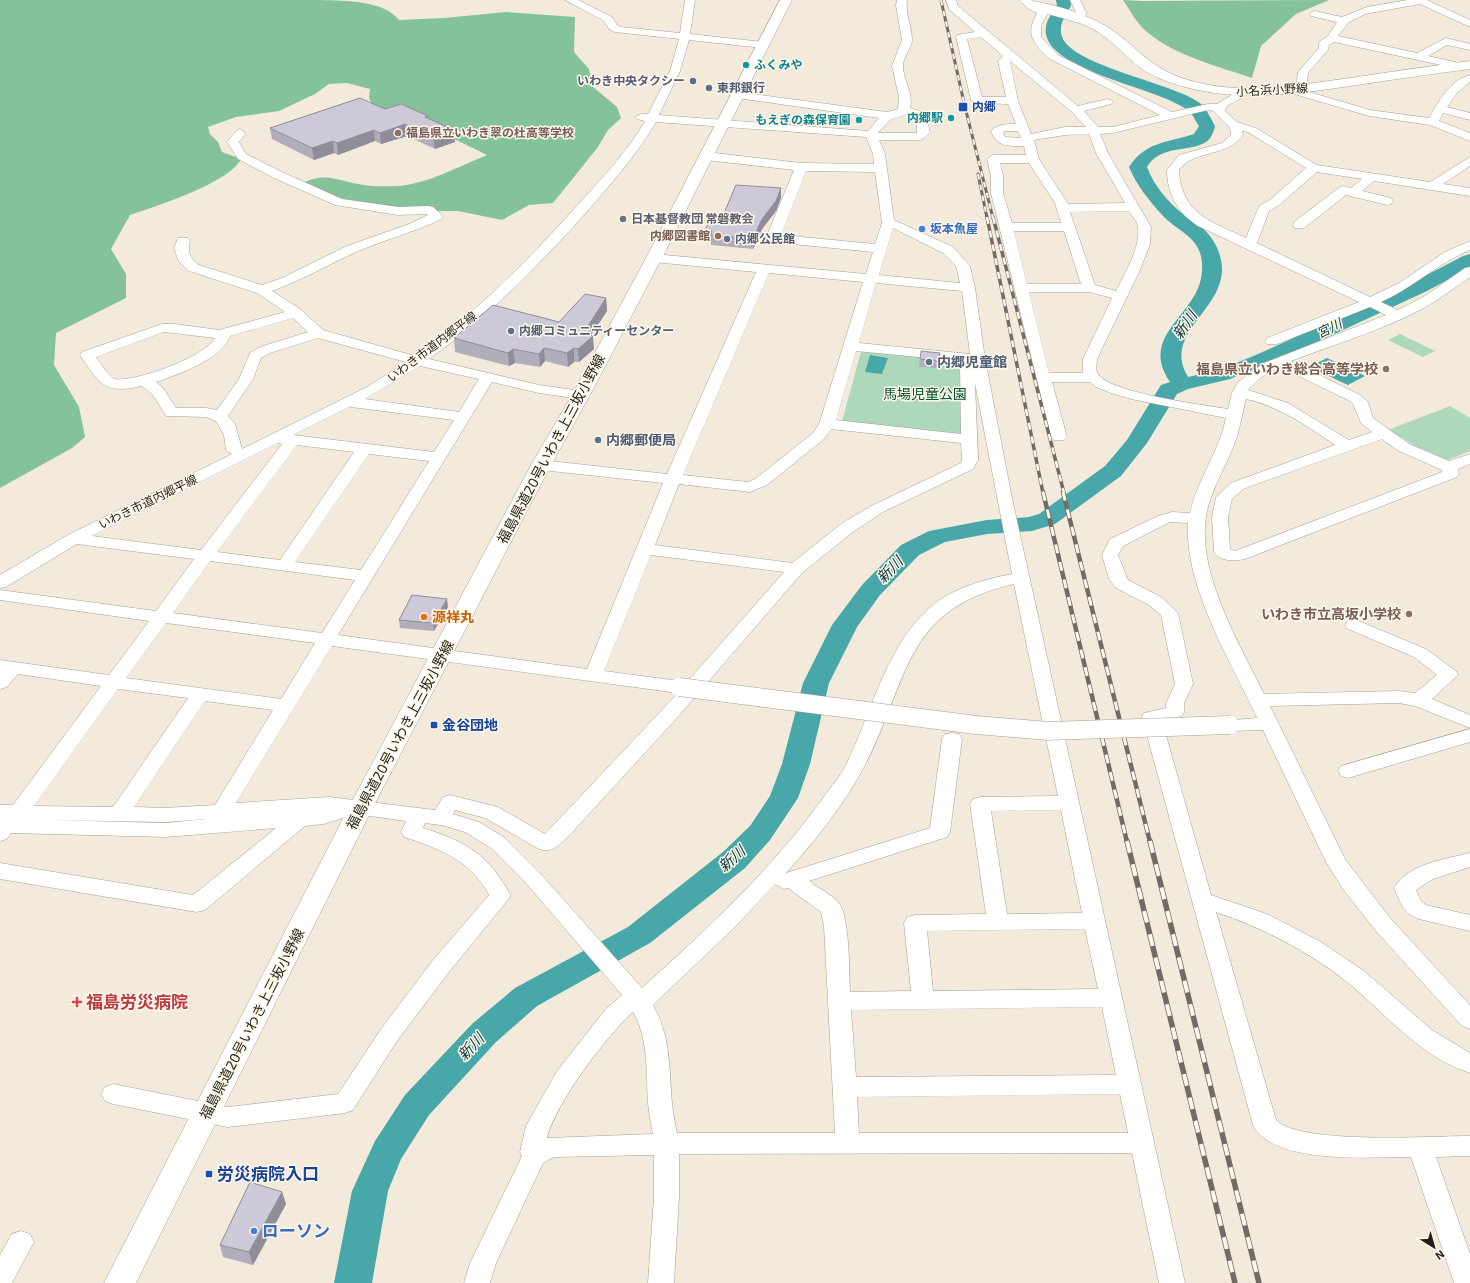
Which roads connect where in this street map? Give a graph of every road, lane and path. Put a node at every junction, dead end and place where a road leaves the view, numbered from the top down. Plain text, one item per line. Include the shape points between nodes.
1 (570, 0) edge
2 (679, 0) edge
3 (690, 0) edge
4 (786, 0) edge
5 (902, 0) edge
6 (951, 0) edge
7 (1075, 0) edge
8 (1420, 0) edge
9 (1026, 1) edge
10 (1315, 14) dead end
11 (1077, 18) junction
12 (1344, 21) junction
13 (1470, 24) edge
14 (983, 34) junction
15 (681, 36) junction
16 (1332, 38) junction
17 (763, 45) junction
18 (1470, 47) edge
19 (1010, 56) junction
20 (1418, 57) junction
21 (1465, 66) edge
22 (1470, 78) edge
23 (1298, 90) junction
24 (1242, 93) junction
25 (737, 95) junction
26 (1012, 101) junction
27 (1107, 102) dead end
28 (1220, 108) junction
29 (1442, 109) junction
30 (904, 110) junction
31 (1076, 110) junction
32 (888, 116) junction
33 (1173, 116) junction
34 (646, 117) junction
35 (1470, 117) edge
36 (722, 122) junction
37 (1432, 122) junction
38 (1232, 124) junction
39 (1093, 131) junction
40 (240, 133) dead end
41 (871, 135) junction
42 (1026, 136) junction
43 (1470, 138) edge
44 (706, 156) junction
45 (1033, 159) junction
46 (1470, 161) edge
47 (801, 167) junction
48 (881, 168) junction
49 (1314, 168) junction
50 (1370, 178) junction
51 (1431, 187) junction
52 (1351, 192) junction
53 (1470, 192) edge
54 (1387, 201) dead end
55 (1134, 207) junction
56 (1063, 208) junction
57 (888, 223) junction
58 (1299, 225) dead end
59 (1007, 227) junction
60 (1069, 227) junction
61 (183, 241) dead end
62 (1250, 244) junction
63 (1470, 245) edge
64 (881, 250) junction
65 (654, 258) junction
66 (764, 268) junction
67 (1470, 272) edge
68 (871, 279) junction
69 (968, 288) junction
70 (1021, 288) junction
71 (1089, 288) junction
72 (262, 290) junction
73 (1120, 296) junction
74 (1371, 302) junction
75 (296, 313) junction
76 (1394, 313) junction
77 (318, 333) junction
78 (223, 335) junction
79 (1272, 341) dead end
80 (850, 346) junction
81 (972, 358) junction
82 (412, 359) junction
83 (1281, 362) junction
84 (1043, 377) junction
85 (488, 378) junction
86 (1092, 378) junction
87 (144, 380) junction
88 (1239, 393) junction
89 (581, 395) junction
90 (351, 402) junction
91 (1231, 414) junction
92 (220, 416) junction
93 (462, 417) junction
94 (827, 424) junction
95 (1384, 433) junction
96 (1059, 437) dead end
97 (279, 438) junction
98 (969, 439) junction
99 (1347, 446) junction
100 (364, 449) junction
101 (234, 450) junction
102 (438, 457) junction
103 (1470, 459) edge
104 (541, 465) junction
105 (1449, 467) junction
106 (673, 479) junction
107 (1212, 479) junction
108 (1237, 486) junction
109 (1198, 519) junction
110 (74, 539) junction
111 (645, 550) junction
112 (205, 556) junction
113 (284, 566) junction
114 (796, 569) junction
115 (0, 572) edge
116 (1020, 572) junction
117 (365, 576) junction
118 (0, 583) edge
119 (0, 595) edge
120 (161, 616) junction
121 (1354, 626) dead end
122 (327, 639) junction
123 (442, 655) junction
124 (6, 667) edge
125 (593, 676) junction
126 (115, 682) junction
127 (0, 683) edge
128 (200, 694) junction
129 (1258, 700) junction
130 (1419, 700) junction
131 (286, 706) junction
132 (1470, 722) edge
133 (1270, 724) junction
134 (1470, 735) edge
135 (952, 739) dead end
136 (1348, 771) dead end
137 (1069, 803) junction
138 (361, 807) junction
139 (119, 814) junction
140 (419, 815) junction
141 (441, 818) junction
142 (217, 819) junction
143 (300, 819) junction
144 (5, 822) edge
145 (1470, 860) edge
146 (0, 871) edge
147 (791, 879) junction
148 (758, 890) junction
149 (1202, 900) junction
150 (1095, 921) junction
151 (998, 922) junction
152 (1470, 923) edge
153 (635, 996) junction
154 (1112, 998) junction
155 (923, 1000) junction
156 (839, 1001) junction
157 (1470, 1020) edge
158 (1470, 1064) edge
159 (1130, 1084) junction
160 (844, 1087) junction
161 (113, 1094) dead end
162 (207, 1114) junction
163 (848, 1143) junction
164 (1143, 1143) junction
165 (666, 1145) junction
166 (1420, 1146) junction
167 (1470, 1146) edge
168 (534, 1156) junction
169 (21, 1242) dead end
170 (0, 1280) edge
171 (120, 1283) edge
172 (477, 1283) edge
173 (661, 1283) edge
174 (1172, 1283) edge
175 (1467, 1283) edge

1 - 15 street via 608,19 613,27 619,30
2 - 15 street, いわき市道内郷平線
3 - 15 street, いわき市道内郷平線
4 - 17 main road, 福島県道20号いわき上三坂小野線
5 - 30 street via 907,40 906,47 898,57 898,70 906,105
6 - 14 street via 953,6
7 - 11 street via 1081,12
8 - 12 street via 1368,10
8 - 13 street
9 - 11 main road, 小名浜小野線
9 - 33 street via 1043,12 1034,28 1034,34 1054,57
10 - 12 street
11 - 24 main road, 小名浜小野線 via 1106,31 1140,63 1159,74 1206,89
12 - 16 street
14 - 19 street
14 - 26 street via 960,37 977,100
15 - 17 street
15 - 34 street, いわき市道内郷平線 via 675,72
16 - 20 street
16 - 23 street via 1323,44 1324,48 1303,72
17 - 25 main road, 福島県道20号いわき上三坂小野線
18 - 20 street via 1446,41
19 - 26 street via 1003,61
19 - 31 street
20 - 21 street
21 - 23 main road, 小名浜小野線
22 - 29 street via 1454,91
23 - 24 main road, 小名浜小野線
23 - 37 street via 1369,113
24 - 28 street
25 - 32 street
25 - 36 main road, 福島県道20号いわき上三坂小野線
26 - 42 street
27 - 31 street
28 - 33 street
28 - 38 street via 1218,111 1221,115
29 - 35 street
29 - 37 street
30 - 32 street
30 - 41 street via 922,115 924,133 914,137
31 - 39 street
32 - 41 street
33 - 39 street via 1113,130
34 - 36 street
34 - 82 street, いわき市道内郷平線 via 630,152 550,245 496,297
36 - 41 street
36 - 44 main road, 福島県道20号いわき上三坂小野線
37 - 43 street
38 - 49 street via 1252,130
38 - 62 street via 1237,133 1227,146 1183,158 1173,170 1173,182 1189,214
39 - 42 street via 1065,131
39 - 55 street via 1102,153
40 - 72 street via 233,142 242,156 339,202 398,211 429,210 437,216 352,249 287,281
41 - 48 street via 879,154
42 - 45 street
44 - 47 street
44 - 65 main road, 福島県道20号いわき上三坂小野線
45 - 56 street
45 - 59 street via 993,159 997,193
46 - 51 street
47 - 48 street
47 - 64 street via 772,238
48 - 57 street
49 - 50 street
49 - 62 street via 1275,202 1263,209
50 - 51 street
50 - 52 street
51 - 53 street
52 - 54 street
52 - 58 street via 1344,190
55 - 56 street
55 - 73 street via 1146,233 1133,270
56 - 60 street
57 - 64 street
57 - 69 street via 948,250 962,266
59 - 60 street
59 - 70 street
60 - 71 street
61 - 72 street via 181,248 186,262 194,268
62 - 74 street
63 - 74 street
64 - 68 street
65 - 66 street
65 - 89 main road, 福島県道20号いわき上三坂小野線
66 - 68 street
66 - 106 street
67 - 76 street via 1424,302
68 - 69 street
68 - 80 street
69 - 81 street
70 - 71 street
70 - 84 street
71 - 73 street
72 - 75 street
73 - 86 street via 1090,359 1088,369
74 - 76 street
74 - 79 street
75 - 77 street
75 - 78 street
76 - 83 street via 1344,338
77 - 82 street
77 - 92 street via 265,350 255,356 246,378
78 - 87 street via 219,344 205,354 179,368
78 - 87 street via 162,328 87,355 111,384 123,385
80 - 81 street
80 - 94 street
81 - 98 street
81 - 116 street
82 - 85 street
82 - 90 street, いわき市道内郷平線 via 400,374
82 - 97 street, いわき市道内郷平線 via 353,391
83 - 88 street via 1259,373 1242,386
83 - 95 street via 1356,398 1366,420
84 - 86 street
84 - 96 street
85 - 89 street
85 - 93 street
86 - 91 street via 1114,390 1137,396
87 - 92 street via 159,392 171,413 207,412
88 - 91 street
88 - 99 street via 1293,411
89 - 104 main road, 福島県道20号いわき上三坂小野線
90 - 93 street
90 - 97 street, いわき市道内郷平線
91 - 107 street via 1226,449
92 - 101 street via 232,432
93 - 102 street
94 - 98 street
94 - 106 street via 819,436 761,482 750,487
95 - 99 street
95 - 105 street via 1403,447
97 - 100 street
97 - 101 street, いわき市道内郷平線
97 - 110 street, いわき市道内郷平線
97 - 112 street
98 - 114 street via 968,466 877,509 847,528
99 - 108 street
100 - 102 street
100 - 113 street
101 - 115 street, いわき市道内郷平線 via 81,525
102 - 117 street
103 - 105 street
104 - 106 street
104 - 123 main road, 福島県道20号いわき上三坂小野線
105 - 108 street via 1451,474 1233,556 1220,548 1220,517 1224,497
106 - 111 street
107 - 108 street
107 - 109 street
109 - 129 street via 1199,554 1204,581 1216,613
109 - 149 street via 1164,519 1116,543 1110,555 1122,584 1155,601 1169,613 1184,684 1175,703 1175,712 1151,717
110 - 112 street
110 - 118 street, いわき市道内郷平線
111 - 114 street
111 - 125 street
112 - 113 street
112 - 120 street
113 - 117 street
114 - 141 street via 668,716 558,835 546,844 491,812 472,806 450,802
116 - 137 street
116 - 148 street via 958,595 942,605 925,622 908,644 854,768 819,818
117 - 122 street
119 - 120 street
120 - 122 street
120 - 126 street
121 - 130 street via 1420,654 1449,675
122 - 123 street
122 - 131 street
123 - 125 street
123 - 138 main road, 福島県道20号いわき上三坂小野線
124 - 126 street
124 - 127 street
125 - 133 street, bridge via 976,725 1041,730
126 - 128 street
126 - 144 street
128 - 131 street
128 - 139 street
129 - 130 street via 1399,696
129 - 133 street
130 - 132 street
131 - 142 street
133 - 157 street via 1336,862 1352,886
134 - 136 street
135 - 147 street via 940,832
137 - 150 street
137 - 151 street via 980,804
138 - 140 street
138 - 142 street via 329,804
138 - 143 street via 324,817
138 - 162 main road, 福島県道20号いわき上三坂小野線
139 - 142 street
139 - 144 street
140 - 141 street
140 - 162 street via 411,832 439,840 467,855 481,866 494,882 500,896 440,966 389,1035 345,1103 228,1117
141 - 153 street via 472,827 498,843 532,877
142 - 143 street
142 - 144 street via 166,830
143 - 146 street via 197,904
145 - 152 street via 1441,868 1409,882 1405,888 1412,906 1419,911
147 - 148 street
147 - 156 street via 831,909 835,926
148 - 153 street via 729,921
149 - 158 street via 1233,908 1283,931 1331,959 1419,1033
149 - 166 street via 1265,1125 1283,1138 1328,1147
150 - 151 street
150 - 154 street
151 - 155 street via 915,923
153 - 165 street via 649,1019 657,1041 660,1104
153 - 168 street via 614,1014 565,1078 538,1126 532,1152
154 - 155 street
154 - 159 street
155 - 156 street
156 - 160 street
159 - 160 street
159 - 164 street
160 - 163 street
161 - 162 street
162 - 171 main road, 福島県道20号いわき上三坂小野線
163 - 164 street
163 - 165 street
164 - 174 street
165 - 168 street via 551,1146
165 - 173 street
166 - 167 street
166 - 175 street
168 - 172 street via 483,1264
169 - 170 street

